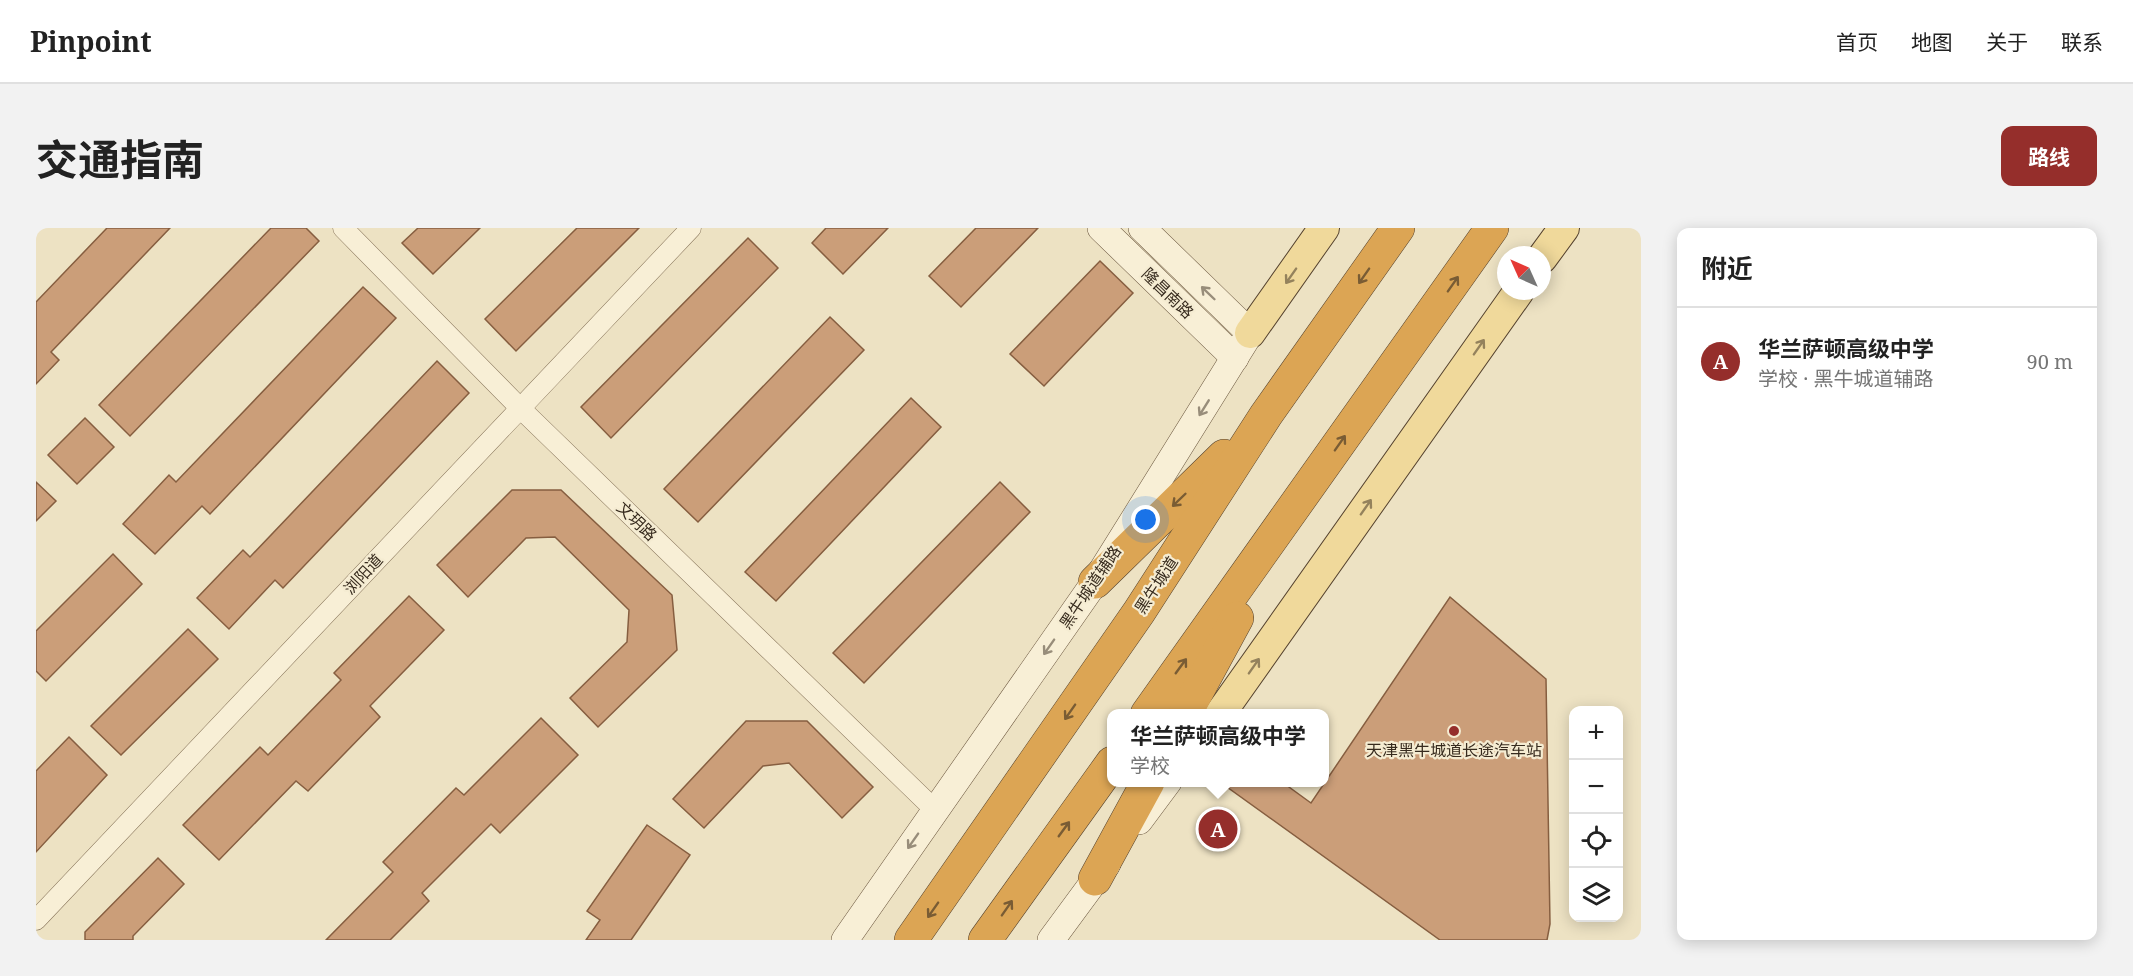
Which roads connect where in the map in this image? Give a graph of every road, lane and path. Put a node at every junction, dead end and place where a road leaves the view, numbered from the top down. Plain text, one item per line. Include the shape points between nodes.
1 (343, 228) edge
2 (691, 228) edge
3 (1101, 228) edge
4 (1142, 228) edge
5 (1324, 228) edge
6 (1398, 228) edge
7 (1492, 228) edge
8 (1563, 228) edge
9 (1550, 246) edge
10 (1513, 300) edge
11 (1250, 333) junction
12 (1235, 358) junction
13 (520, 408) junction
14 (1266, 415) junction
15 (1306, 491) junction
16 (1095, 582) junction
17 (1151, 709) edge
18 (1188, 709) edge
19 (1224, 709) edge
20 (1107, 770) edge
21 (1146, 787) edge
22 (1165, 787) edge
23 (935, 810) junction
24 (1095, 879) junction
25 (36, 920) edge
26 (845, 940) edge
27 (911, 940) edge
28 (985, 940) edge
29 (1051, 940) edge

1 - 13 street, 文玥路
2 - 13 street, 浏阳道
3 - 12 main road, 隆昌南路
11 -> 4 main road, 隆昌南路
5 -> 11 main road, 黑牛城道辅路
6 -> 14 highway, 黑牛城道
15 -> 7 highway
8 - 9 main road
19 -> 10 main road
11 - 12 main road, 黑牛城道辅路
12 -> 16 main road, 黑牛城道辅路
13 - 23 street, 文玥路
13 - 25 street, 浏阳道
14 -> 16 highway
14 -> 27 highway, 黑牛城道 via 1139,612
17 -> 15 highway
15 - 18 highway
16 -> 23 main road, 黑牛城道辅路
28 -> 20 highway
21 - 24 highway
22 - 24 main road
23 -> 26 main road, 黑牛城道辅路
24 - 29 main road

